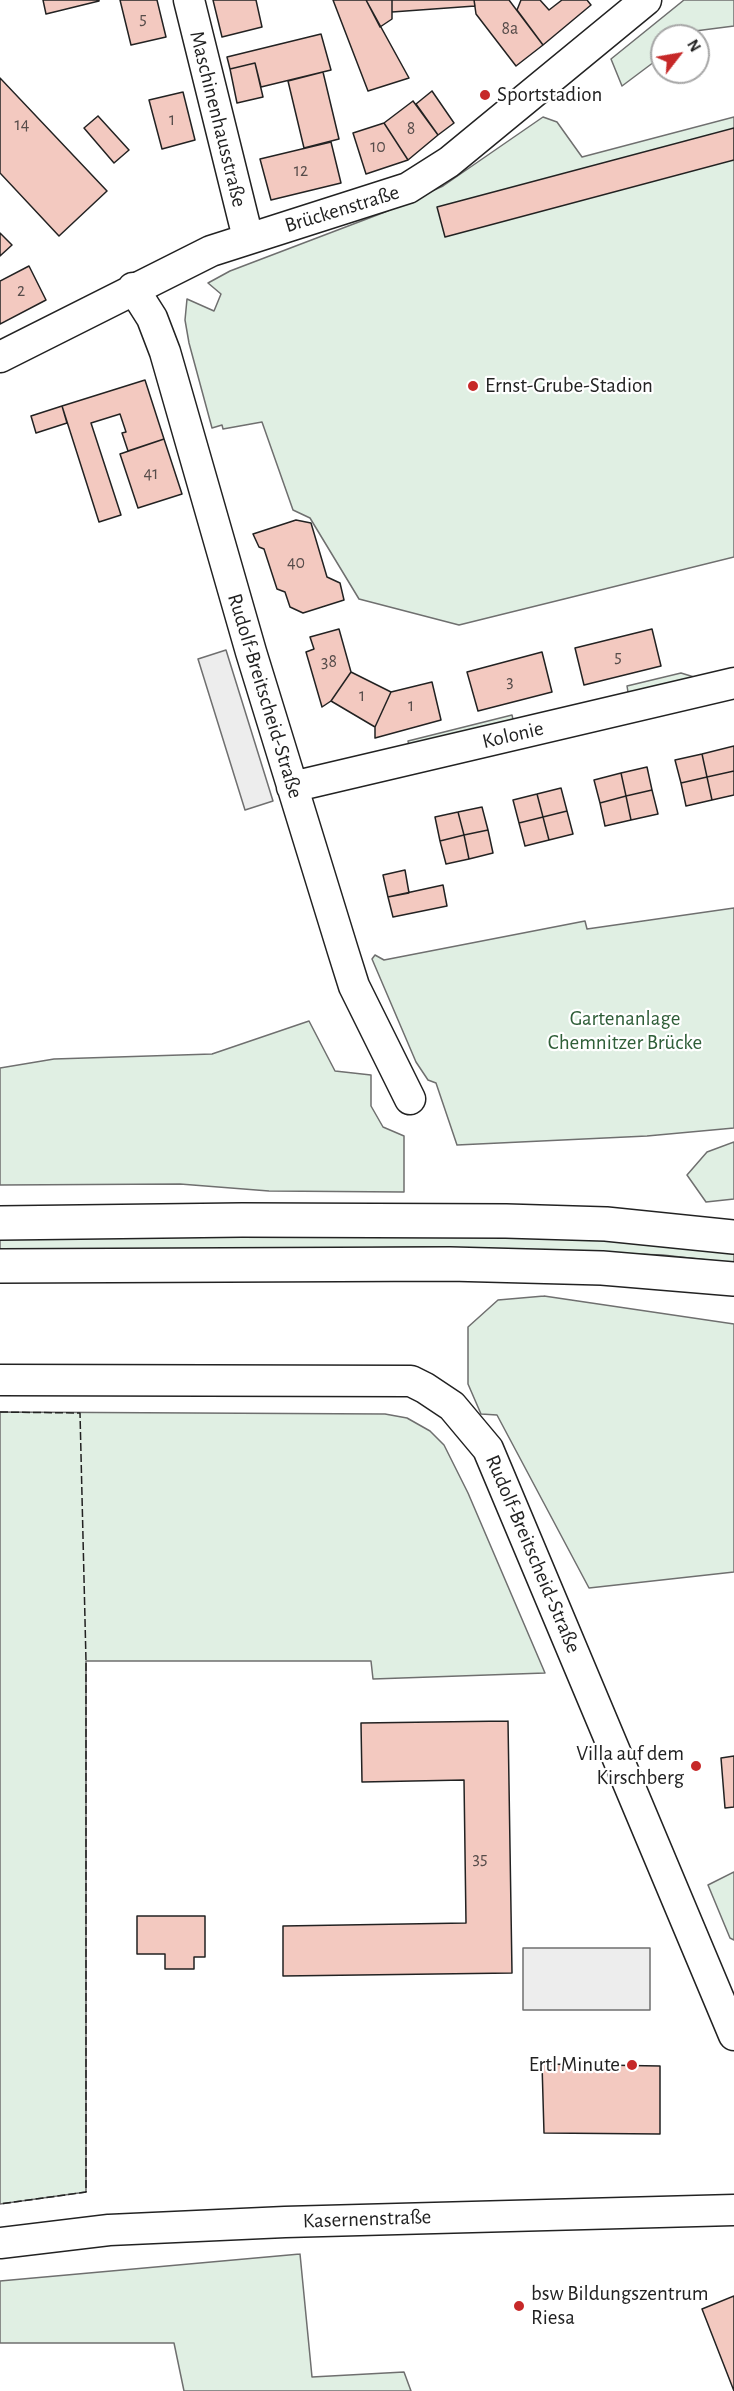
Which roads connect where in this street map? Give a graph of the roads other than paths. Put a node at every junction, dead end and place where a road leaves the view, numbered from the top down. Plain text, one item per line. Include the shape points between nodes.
1 (189, 0) edge
2 (646, 0) edge
3 (248, 238) junction
4 (134, 288) junction
5 (0, 357) edge
6 (734, 683) edge
7 (292, 787) junction
8 (410, 1099) dead end
9 (0, 1223) edge
10 (734, 1237) edge
11 (0, 1266) edge
12 (734, 1279) edge
13 (0, 1380) edge
14 (734, 2035) edge
15 (734, 2210) edge
16 (0, 2243) edge

1 - 3 street, Maschinenhausstraße
2 - 3 street, Brückenstraße via 449,162 408,188
3 - 4 street, Brückenstraße
4 - 5 street, Brückenstraße
4 - 7 street, Rudolf-Breitscheid-Straße via 152,318 165,352
6 - 7 street, Kolonie
7 - 8 street, Rudolf-Breitscheid-Straße via 354,986
9 - 10 highway via 506,1221 606,1224
11 - 12 highway via 450,1264 602,1268
13 - 14 street, Rudolf-Breitscheid-Straße via 411,1381 452,1407 488,1449
15 - 16 street, Kasernenstraße via 285,2222 109,2230

